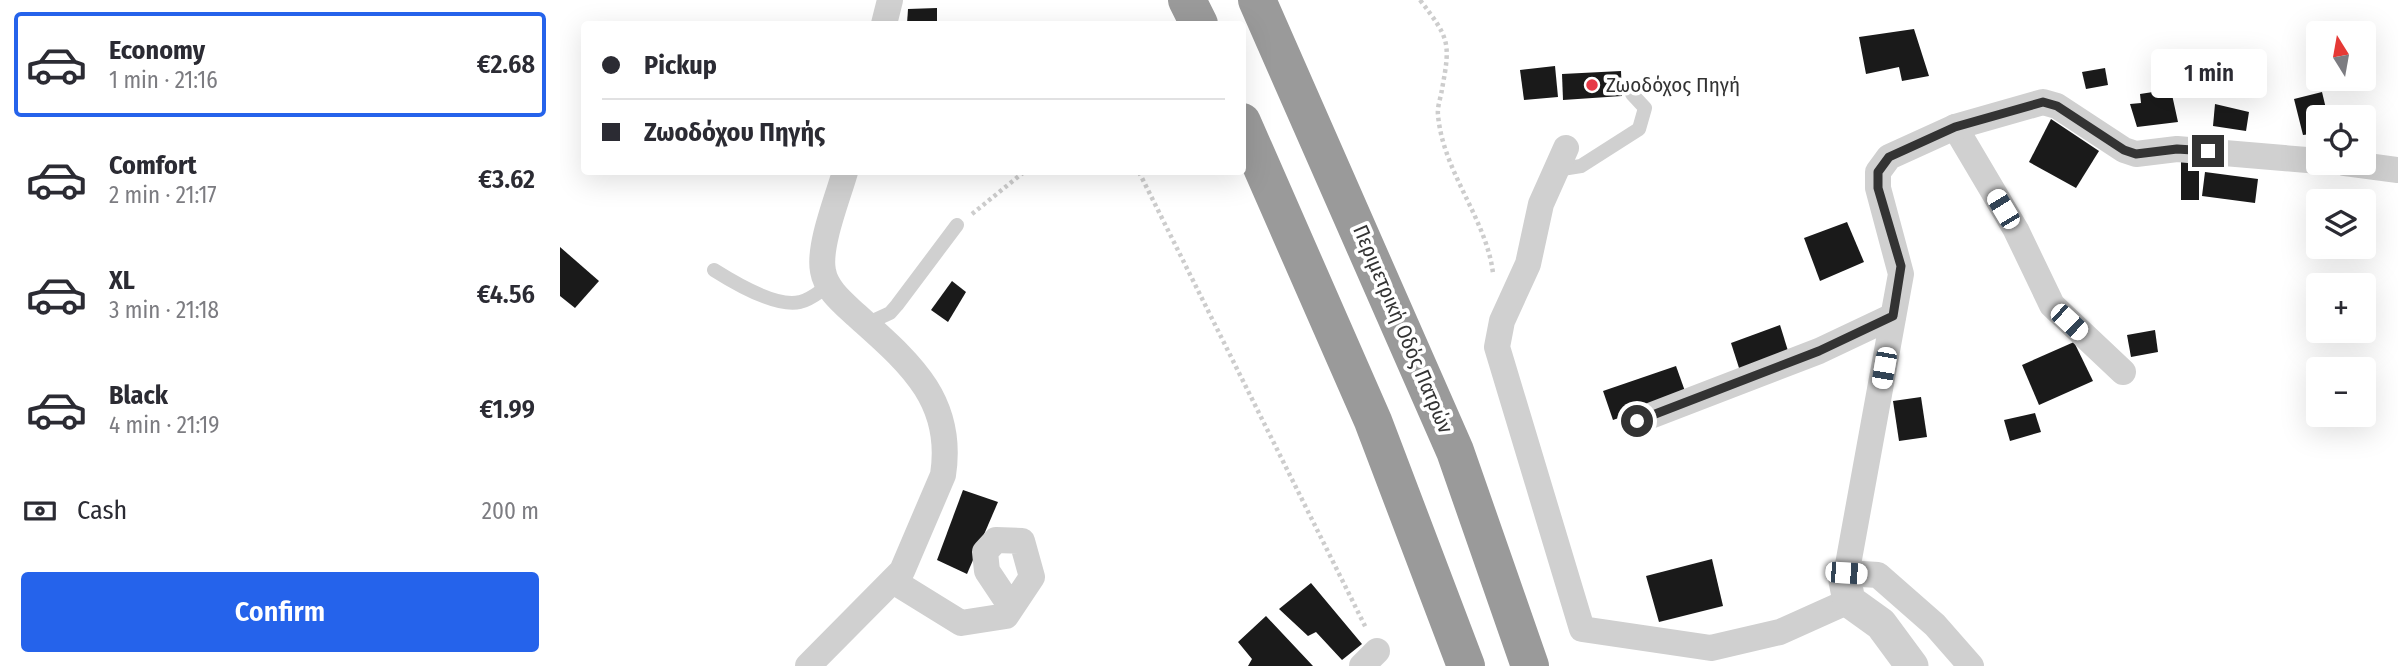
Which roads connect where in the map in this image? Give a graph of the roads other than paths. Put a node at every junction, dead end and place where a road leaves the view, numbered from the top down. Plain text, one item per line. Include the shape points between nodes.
1 (890, 0) edge
2 (1187, 0) edge
3 (1257, 0) edge
4 (885, 21) edge
5 (1198, 21) edge
6 (1632, 94) dead end
7 (1955, 127) junction
8 (1246, 131) edge
9 (1561, 159) joint
10 (2306, 159) edge
11 (2376, 167) edge
12 (2398, 170) edge
13 (844, 175) edge
14 (957, 225) road end
15 (714, 270) dead end
16 (828, 286) junction
17 (1893, 316) junction
18 (866, 324) junction
19 (2123, 372) dead end
20 (1637, 421) dead end
21 (893, 581) junction
22 (1847, 585) junction
23 (1011, 607) dead end
24 (808, 666) edge
25 (1466, 666) edge
26 (1530, 666) edge
27 (1912, 666) edge
28 (1971, 666) edge

1 - 4 street
2 - 5 highway
3 - 26 highway, Περιμετρική Οδός Πατρών via 1455,451
6 - 9 lane via 1645,108 1639,130 1581,166
7 - 10 street via 2043,102 2136,154 2177,149
7 - 17 street via 1889,157 1878,172 1878,188 1901,266
7 - 19 street via 2052,305
8 - 25 highway via 1373,421
9 - 22 street via 1541,204 1524,276 1501,325 1497,347 1582,629 1711,648 1780,632
11 - 12 street
13 - 16 street via 822,255
14 - 18 lane via 890,313
15 - 16 lane via 742,287 793,303
16 - 18 street
17 - 20 street via 1819,351
17 - 22 street
18 - 21 street via 927,386 945,446 943,475 902,571
21 - 23 street via 961,623 1006,616
21 - 24 street
22 - 27 street
22 - 28 street via 1878,575 1936,625

